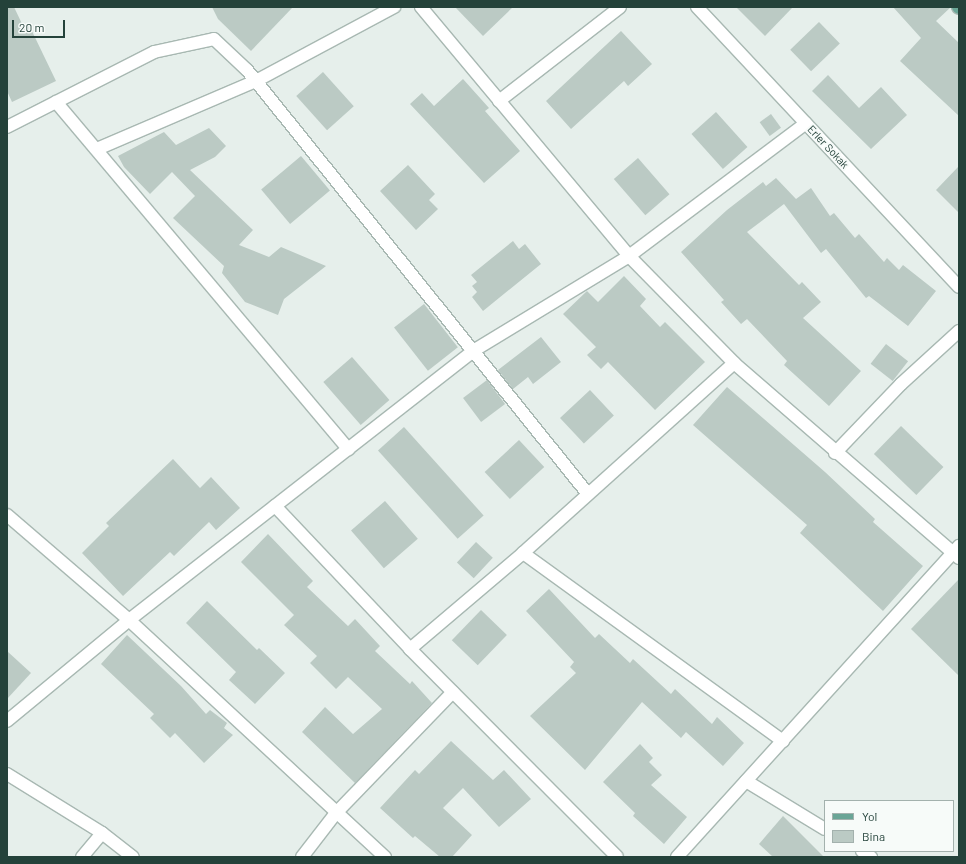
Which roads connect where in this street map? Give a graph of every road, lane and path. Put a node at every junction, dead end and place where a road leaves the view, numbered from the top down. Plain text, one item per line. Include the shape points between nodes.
1 (394, 7) edge
2 (421, 7) edge
3 (620, 7) edge
4 (697, 7) edge
5 (256, 81) junction
6 (498, 101) junction
7 (56, 102) junction
8 (806, 123) junction
9 (7, 127) edge
10 (97, 149) junction
11 (629, 256) junction
12 (959, 287) edge
13 (959, 331) edge
14 (473, 351) junction
15 (734, 363) junction
16 (348, 449) junction
17 (835, 453) junction
18 (588, 494) junction
19 (275, 506) junction
20 (7, 515) edge
21 (957, 552) edge
22 (523, 553) junction
23 (129, 620) junction
24 (410, 649) junction
25 (453, 692) junction
26 (7, 721) edge
27 (783, 741) junction
28 (7, 774) edge
29 (746, 781) junction
30 (336, 813) junction
31 (824, 828) edge
32 (102, 833) junction
33 (82, 857) edge
34 (134, 857) edge
35 (302, 857) edge
36 (386, 857) edge
37 (617, 857) edge
38 (677, 857) edge

1 - 5 street
2 - 6 street
3 - 6 street
4 - 8 street, Erler Sokak
5 - 7 street via 214,39 154,52
5 - 10 street
5 - 14 street
6 - 11 street
7 - 9 street
7 - 10 street
8 - 11 street
8 - 12 street, Erler Sokak
10 - 16 street
11 - 14 street
11 - 15 street
13 - 17 street via 901,384
14 - 16 street
14 - 18 street
15 - 17 street
15 - 18 street
16 - 19 street
17 - 21 street
18 - 22 street
19 - 23 street
19 - 24 street
20 - 23 street
21 - 27 street
22 - 24 street
22 - 27 street
23 - 26 street
23 - 30 street
24 - 25 street
25 - 30 street
25 - 37 street
27 - 29 street
28 - 32 street
29 - 31 street
29 - 38 street
30 - 35 street
30 - 36 street
32 - 33 street
32 - 34 street

